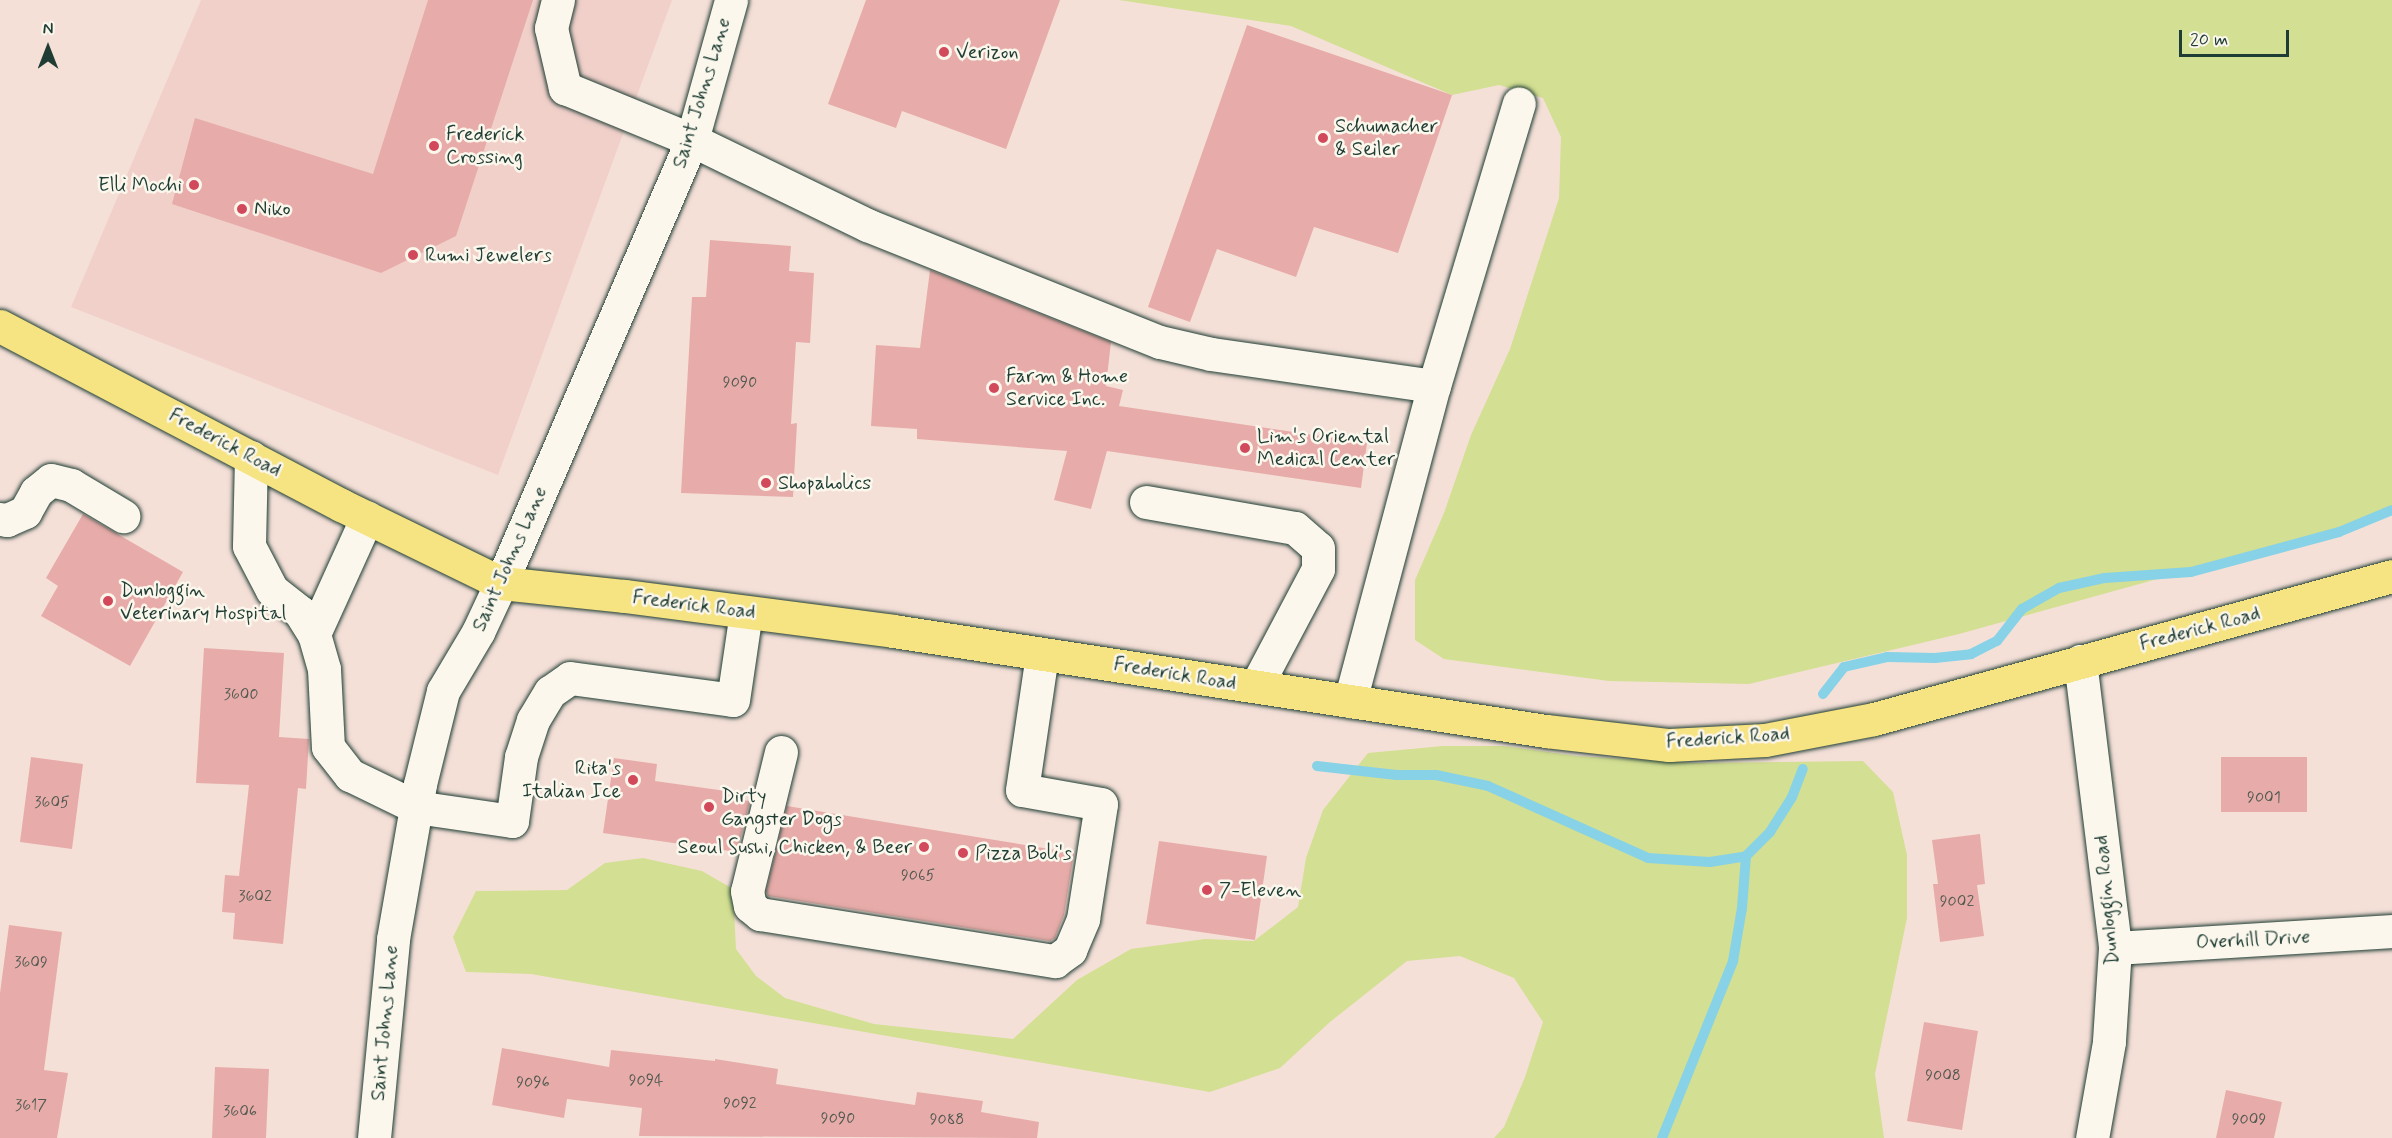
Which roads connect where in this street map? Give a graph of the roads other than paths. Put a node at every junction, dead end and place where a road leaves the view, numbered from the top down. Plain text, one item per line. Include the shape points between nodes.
1 (558, 0) edge
2 (731, 0) edge
3 (1519, 103) dead end
4 (692, 140) junction
5 (0, 329) edge
6 (1434, 386) junction
7 (251, 457) junction
8 (1146, 502) dead end
9 (123, 516) dead end
10 (367, 517) junction
11 (0, 519) edge
12 (2392, 576) edge
13 (501, 583) junction
14 (746, 612) junction
15 (314, 634) junction
16 (1042, 654) junction
17 (2080, 662) junction
18 (1256, 686) junction
19 (1350, 701) junction
20 (781, 752) dead end
21 (416, 807) junction
22 (2392, 931) edge
23 (2115, 948) junction
24 (374, 1138) edge
25 (2092, 1138) edge

1 - 4 street via 551,28 565,88
2 - 4 street, Saint Johns Lane
3 - 6 street
4 - 6 street via 867,225 1160,342 1211,354
4 - 13 street, Saint Johns Lane
5 - 7 main road, Frederick Road
6 - 19 street
7 - 10 main road, Frederick Road
7 - 15 street via 249,546 272,590 300,612
8 - 18 street via 1295,528 1318,548 1318,569
9 - 11 street via 71,485 51,480 36,492 25,512
10 - 13 main road, Frederick Road
10 - 15 street
12 - 17 main road, Frederick Road
13 - 14 main road, Frederick Road
13 - 21 street, Saint Johns Lane via 443,691
14 - 16 main road, Frederick Road
14 - 21 street via 733,700 570,678 550,692 533,720 521,757 512,821
15 - 21 street via 324,669 328,747 350,775
16 - 18 main road, Frederick Road
16 - 20 street via 1022,790 1101,804 1083,919 1070,950 1055,961 760,914 750,906 747,891
17 - 19 main road, Frederick Road via 1874,719 1765,740 1669,745
17 - 23 street, Dunloggin Road
18 - 19 main road, Frederick Road
21 - 24 street, Saint Johns Lane via 393,939
22 - 23 street, Overhill Drive
23 - 25 street, Dunloggin Road via 2109,1042

